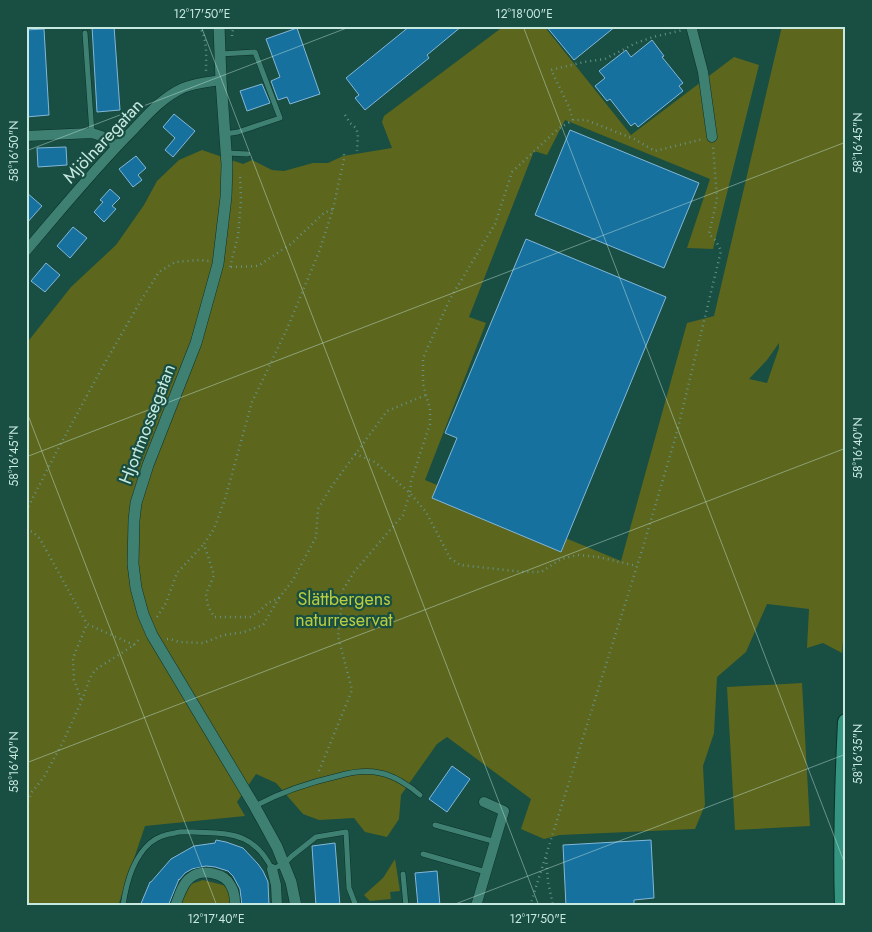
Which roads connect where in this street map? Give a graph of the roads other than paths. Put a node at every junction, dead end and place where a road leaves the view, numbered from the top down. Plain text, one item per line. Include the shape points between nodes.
1 (219, 26) edge
2 (692, 28) edge
3 (85, 33) dead end
4 (220, 54) junction
5 (221, 80) junction
6 (92, 133) junction
7 (225, 134) junction
8 (26, 136) edge
9 (712, 137) road end
10 (117, 146) junction
11 (227, 153) junction
12 (248, 154) dead end
13 (26, 251) edge
14 (846, 722) edge
15 (420, 795) dead end
16 (484, 802) dead end
17 (255, 807) junction
18 (436, 825) dead end
19 (496, 842) junction
20 (423, 854) dead end
21 (284, 864) junction
22 (272, 869) junction
23 (487, 872) junction
24 (404, 874) dead end
25 (123, 906) edge
26 (176, 906) edge
27 (235, 906) edge
28 (277, 906) edge
29 (296, 906) edge
30 (356, 906) edge
31 (406, 906) edge
32 (476, 906) edge
33 (842, 906) edge

1 - 4 street, Hjortmossegatan
2 - 9 street via 703,72
3 - 6 lane
4 - 5 street, Hjortmossegatan
4 - 7 lane via 255,52 280,118
5 - 7 street, Hjortmossegatan
5 - 10 street, Mjölnaregatan via 184,88 169,97
6 - 8 street
6 - 10 street
7 - 11 street, Hjortmossegatan
10 - 13 street, Mjölnaregatan
11 - 12 lane
11 - 17 street, Hjortmossegatan via 226,197 218,264 196,343 136,503 133,564 146,636
14 - 33 highway via 842,789
15 - 17 lane via 404,783 380,773 356,771 289,790
16 - 19 street via 504,812
17 - 21 street, Hjortmossegatan
18 - 19 lane
19 - 23 street
20 - 23 lane
21 - 22 lane
21 - 29 street, Hjortmossegatan
21 - 30 lane via 316,837 346,832 349,888
22 - 25 lane via 259,849 245,839 226,833 178,832 164,835 151,843 133,867
22 - 28 street
23 - 32 street
24 - 31 lane
26 - 27 street via 182,888 190,878 203,872 225,878 231,885

